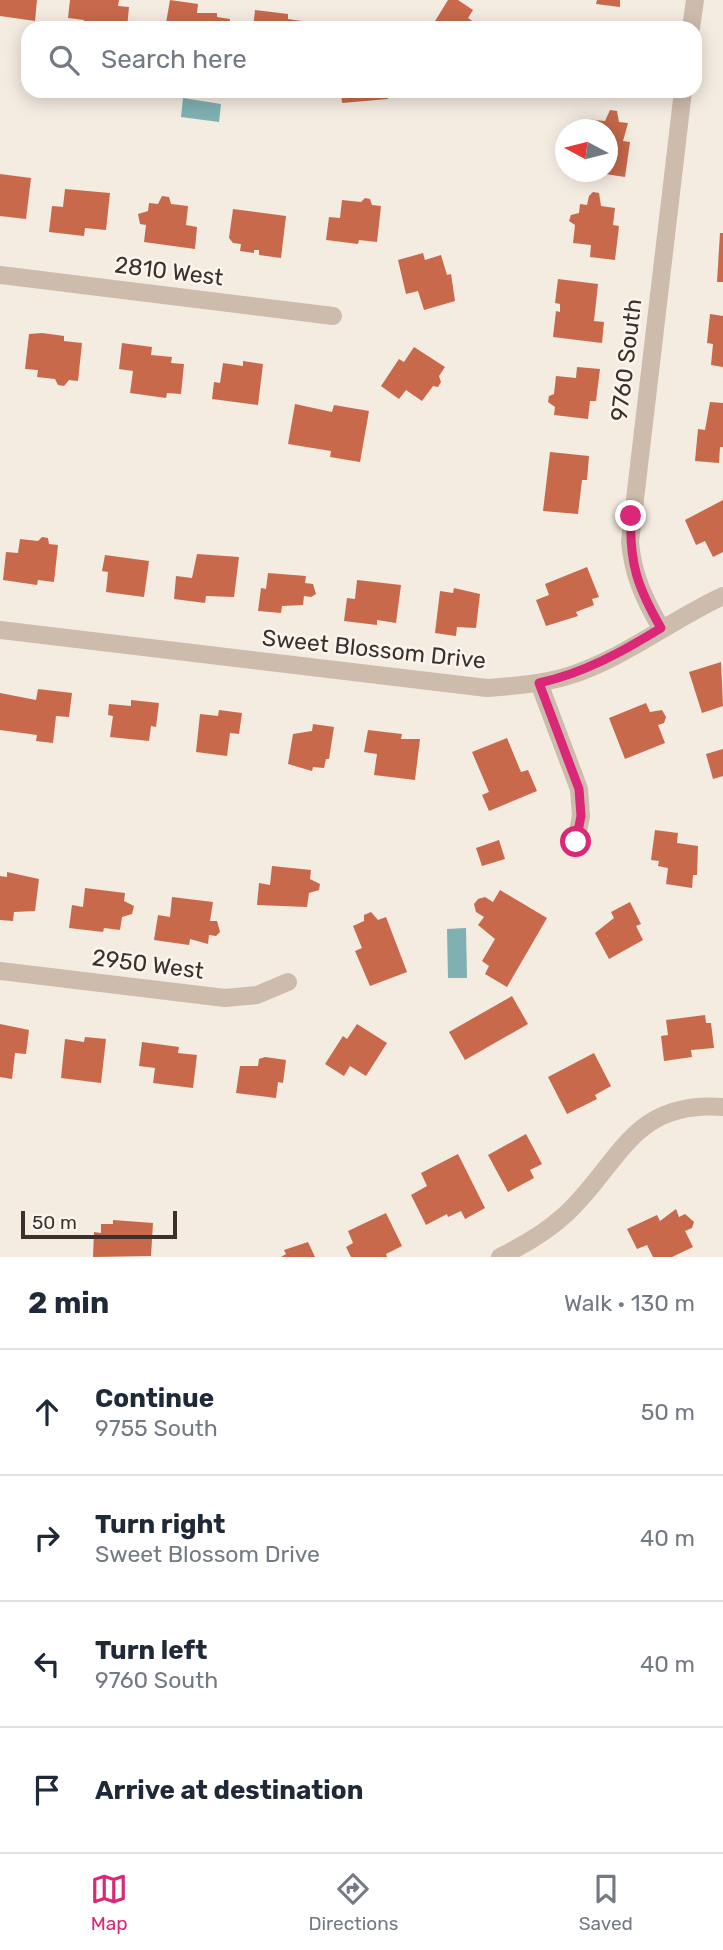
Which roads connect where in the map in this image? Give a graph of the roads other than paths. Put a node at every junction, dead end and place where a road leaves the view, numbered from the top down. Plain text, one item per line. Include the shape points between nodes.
1 (695, 0) edge
2 (692, 21) edge
3 (682, 98) edge
4 (0, 275) edge
5 (333, 316) dead end
6 (723, 596) edge
7 (661, 628) junction
8 (0, 630) edge
9 (539, 683) junction
10 (576, 842) dead end
11 (0, 971) edge
12 (288, 982) dead end
13 (723, 1107) edge
14 (500, 1257) edge

1 - 2 street
3 - 7 street, 9760 South via 630,541 639,587
4 - 5 street, 2810 West
6 - 7 street, Sweet Blossom Drive
7 - 9 street, Sweet Blossom Drive via 598,663
8 - 9 street, Sweet Blossom Drive via 461,686
9 - 10 street via 579,789 581,816
11 - 12 street, 2950 West via 225,998 257,995
13 - 14 street via 680,1109 654,1120 629,1137 568,1213

